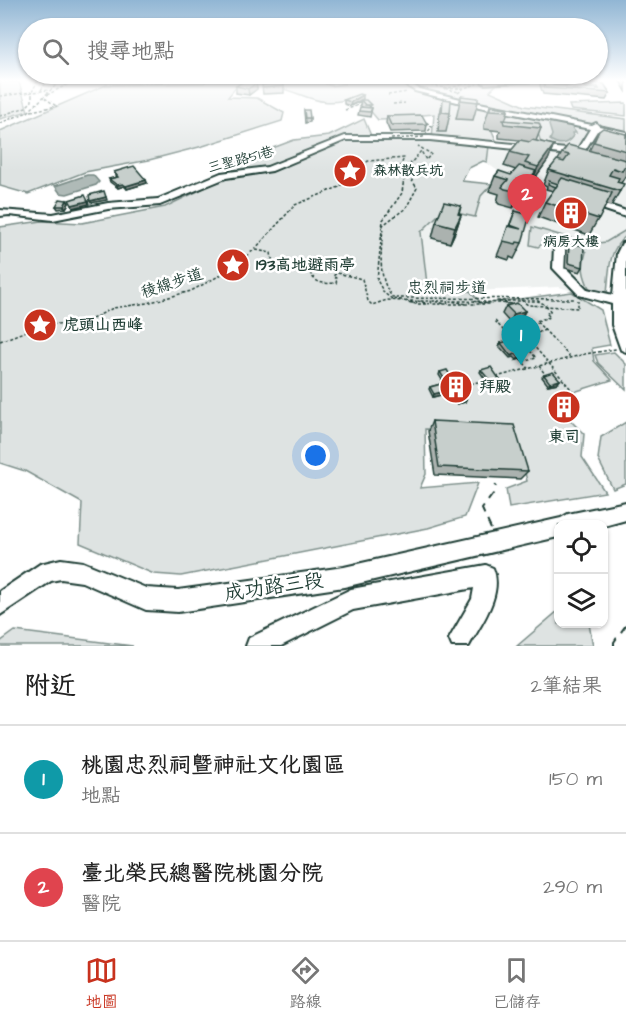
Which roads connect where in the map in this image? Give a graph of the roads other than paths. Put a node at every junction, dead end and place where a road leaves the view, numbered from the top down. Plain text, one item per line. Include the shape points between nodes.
1 (509, 110) edge
2 (595, 126) junction
3 (626, 132) edge
4 (590, 138) junction
5 (626, 140) edge
6 (588, 201) edge
7 (0, 213) edge
8 (626, 214) edge
9 (626, 245) edge
10 (560, 246) dead end
11 (620, 302) junction
12 (623, 346) edge
13 (626, 511) edge
14 (589, 520) edge
15 (554, 528) edge
16 (344, 577) junction
17 (351, 600) junction
18 (0, 604) edge
19 (460, 639) dead end
20 (257, 646) edge

1 - 2 street
2 - 3 street
2 - 4 street
4 - 5 street
4 - 7 street, 三聖路51巷 via 579,153 430,138 345,138 269,169 224,175 160,201 53,217
6 - 8 street
9 - 11 street via 622,253
10 - 11 street via 559,268 583,292
11 - 12 street
13 - 14 street
15 - 16 street, 成功路三段
16 - 17 street
16 - 18 street, 成功路三段 via 178,601 146,599 83,572 61,569 47,571
17 - 19 street via 486,575 483,602
17 - 20 street

